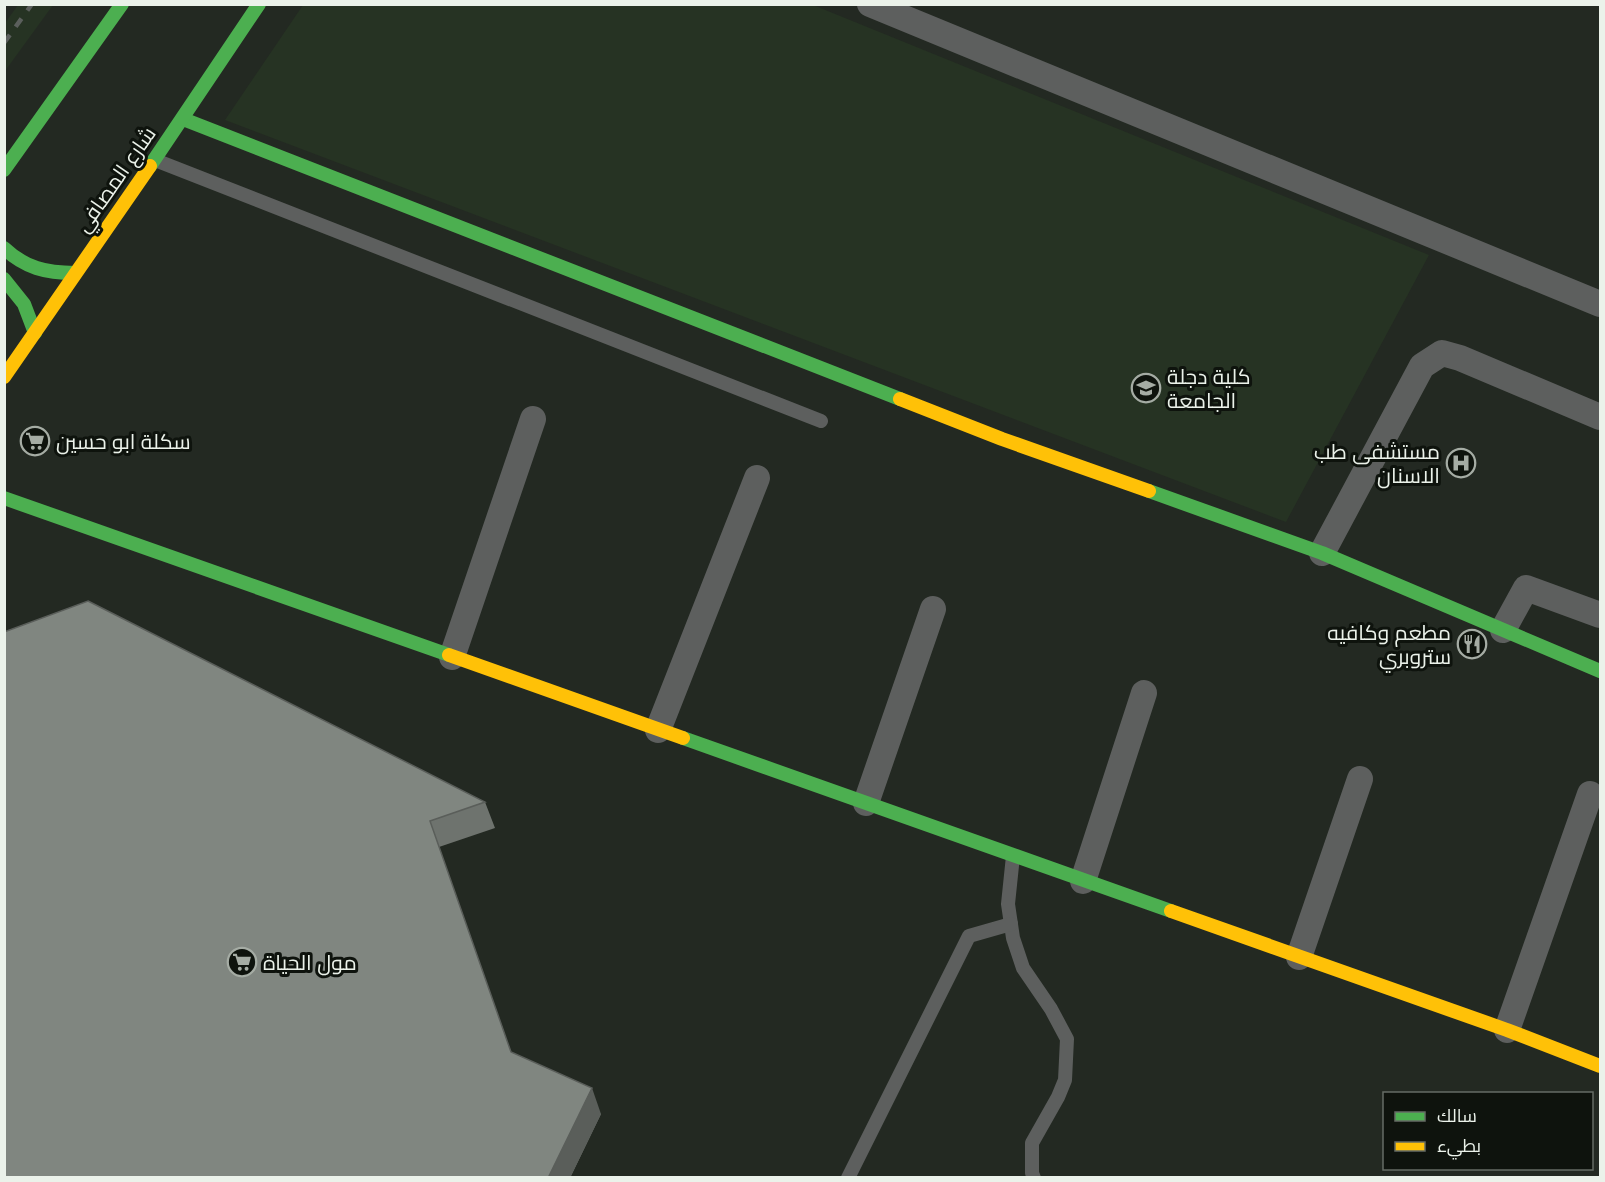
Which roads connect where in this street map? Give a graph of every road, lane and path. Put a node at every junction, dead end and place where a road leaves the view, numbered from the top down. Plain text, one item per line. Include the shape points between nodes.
1 (122, 4) edge
2 (259, 4) edge
3 (870, 4) edge
4 (183, 119) junction
5 (154, 160) junction
6 (4, 170) edge
7 (4, 248) edge
8 (75, 273) junction
9 (4, 279) edge
10 (1600, 304) edge
11 (35, 333) junction
12 (4, 377) edge
13 (1600, 417) edge
14 (533, 419) dead end
15 (821, 421) dead end
16 (757, 478) dead end
17 (4, 498) edge
18 (1322, 553) junction
19 (933, 609) dead end
20 (1600, 615) edge
21 (1503, 630) junction
22 (452, 657) junction
23 (1600, 672) edge
24 (1143, 693) dead end
25 (658, 730) junction
26 (1360, 779) dead end
27 (1590, 794) dead end
28 (866, 803) junction
29 (1013, 856) junction
30 (1083, 880) junction
31 (1011, 924) junction
32 (1299, 957) junction
33 (1507, 1030) junction
34 (1600, 1066) edge
35 (848, 1178) edge
36 (1035, 1178) edge

1 - 6 street
2 - 4 street, شارع المصافي
3 - 10 street
4 - 5 street, شارع المصافي
4 - 18 street via 1002,440
5 - 8 street, شارع المصافي
5 - 15 lane
7 - 8 street via 31,269 51,274
8 - 11 street, شارع المصافي
9 - 11 street via 27,306
11 - 12 street, شارع المصافي
13 - 18 street via 1442,353 1422,366
14 - 22 street
16 - 25 street
17 - 22 street
18 - 21 street
19 - 28 street
20 - 21 street via 1526,588
21 - 23 street
22 - 25 street
24 - 30 street
25 - 28 street
26 - 32 street
27 - 33 street
28 - 29 street
29 - 30 street
29 - 31 lane via 1008,904
30 - 32 street
31 - 35 lane via 969,936
31 - 36 lane via 1023,968 1067,1040 1065,1080 1032,1143
32 - 33 street
33 - 34 street

